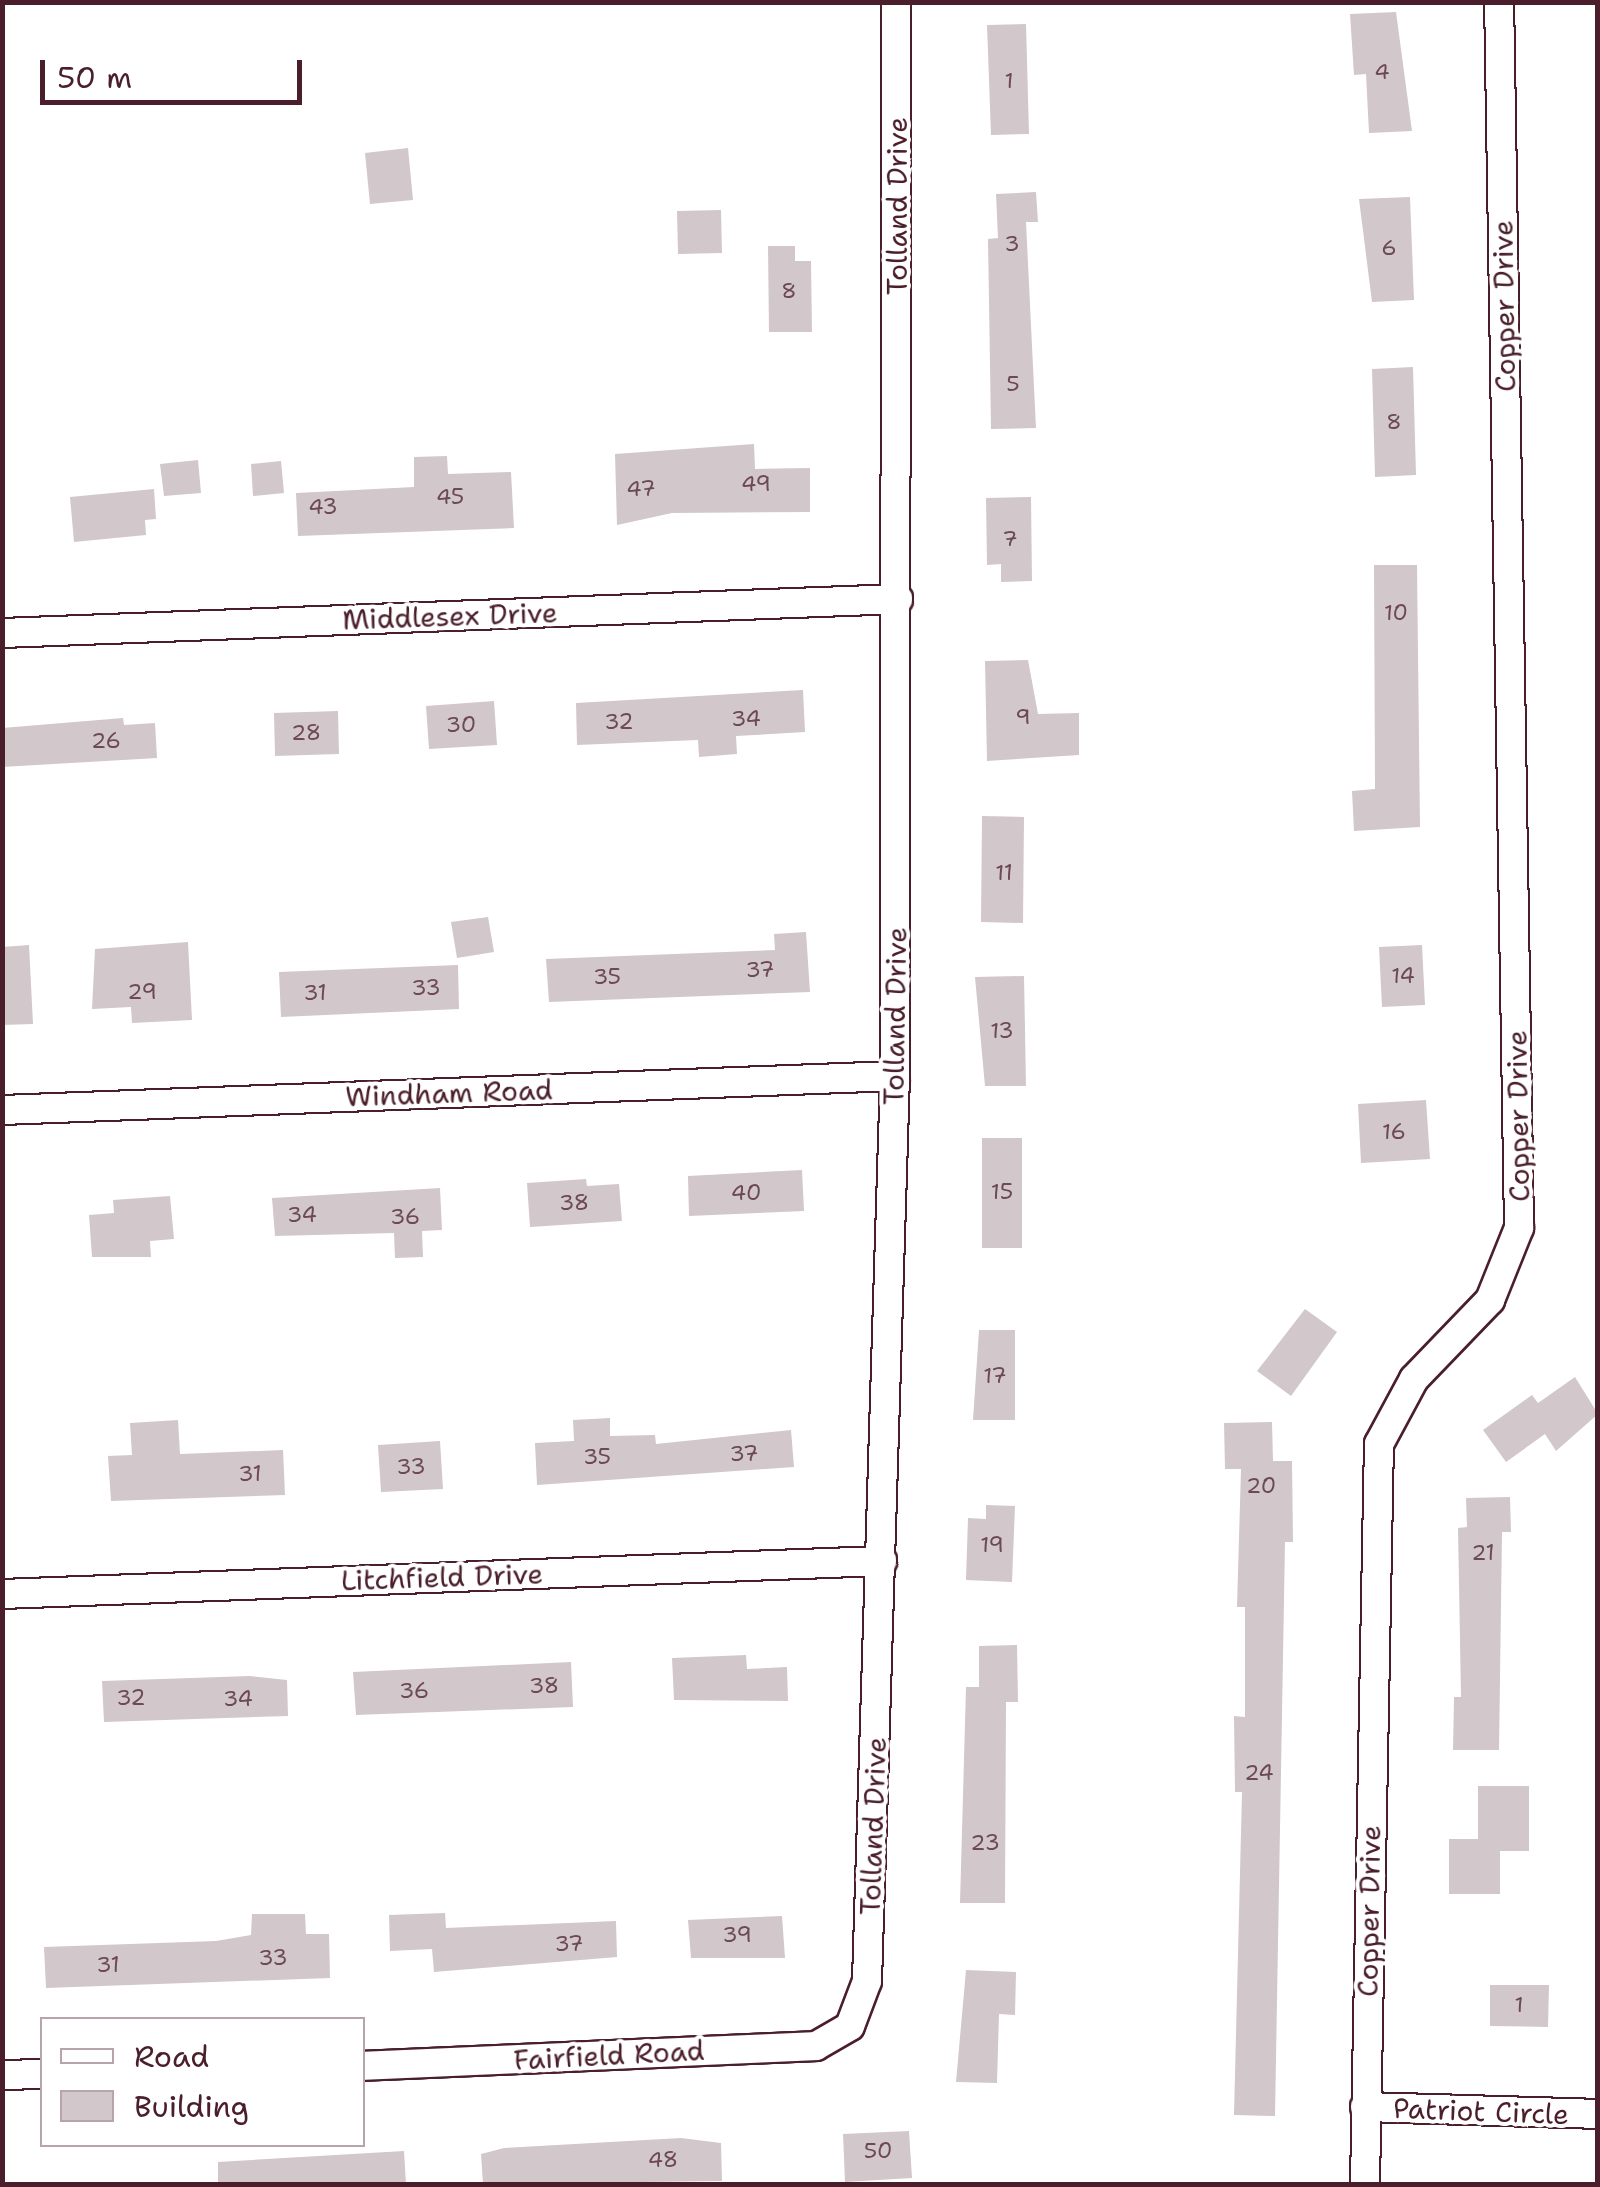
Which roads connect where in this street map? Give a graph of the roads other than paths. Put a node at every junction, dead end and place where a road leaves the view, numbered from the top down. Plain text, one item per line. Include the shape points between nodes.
1 (896, 2) edge
2 (1500, 2) edge
3 (898, 599) junction
4 (2, 633) edge
5 (896, 1076) junction
6 (2, 1110) edge
7 (882, 1561) junction
8 (2, 1594) edge
9 (850, 2026) joint
10 (365, 2066) edge
11 (40, 2074) edge
12 (2, 2075) edge
13 (1365, 2107) junction
14 (1598, 2114) edge
15 (1365, 2184) edge

1 - 3 street, Tolland Drive
2 - 13 street, Copper Drive via 1520,1228 1490,1300 1414,1379 1379,1444
3 - 4 street, Middlesex Drive
3 - 5 street, Tolland Drive
5 - 6 street, Windham Road
5 - 7 street, Tolland Drive
7 - 8 street, Litchfield Drive
7 - 9 street, Tolland Drive via 867,1981
9 - 10 street, Fairfield Road via 816,2046
11 - 12 street
13 - 14 street, Patriot Circle
13 - 15 street, Copper Drive

